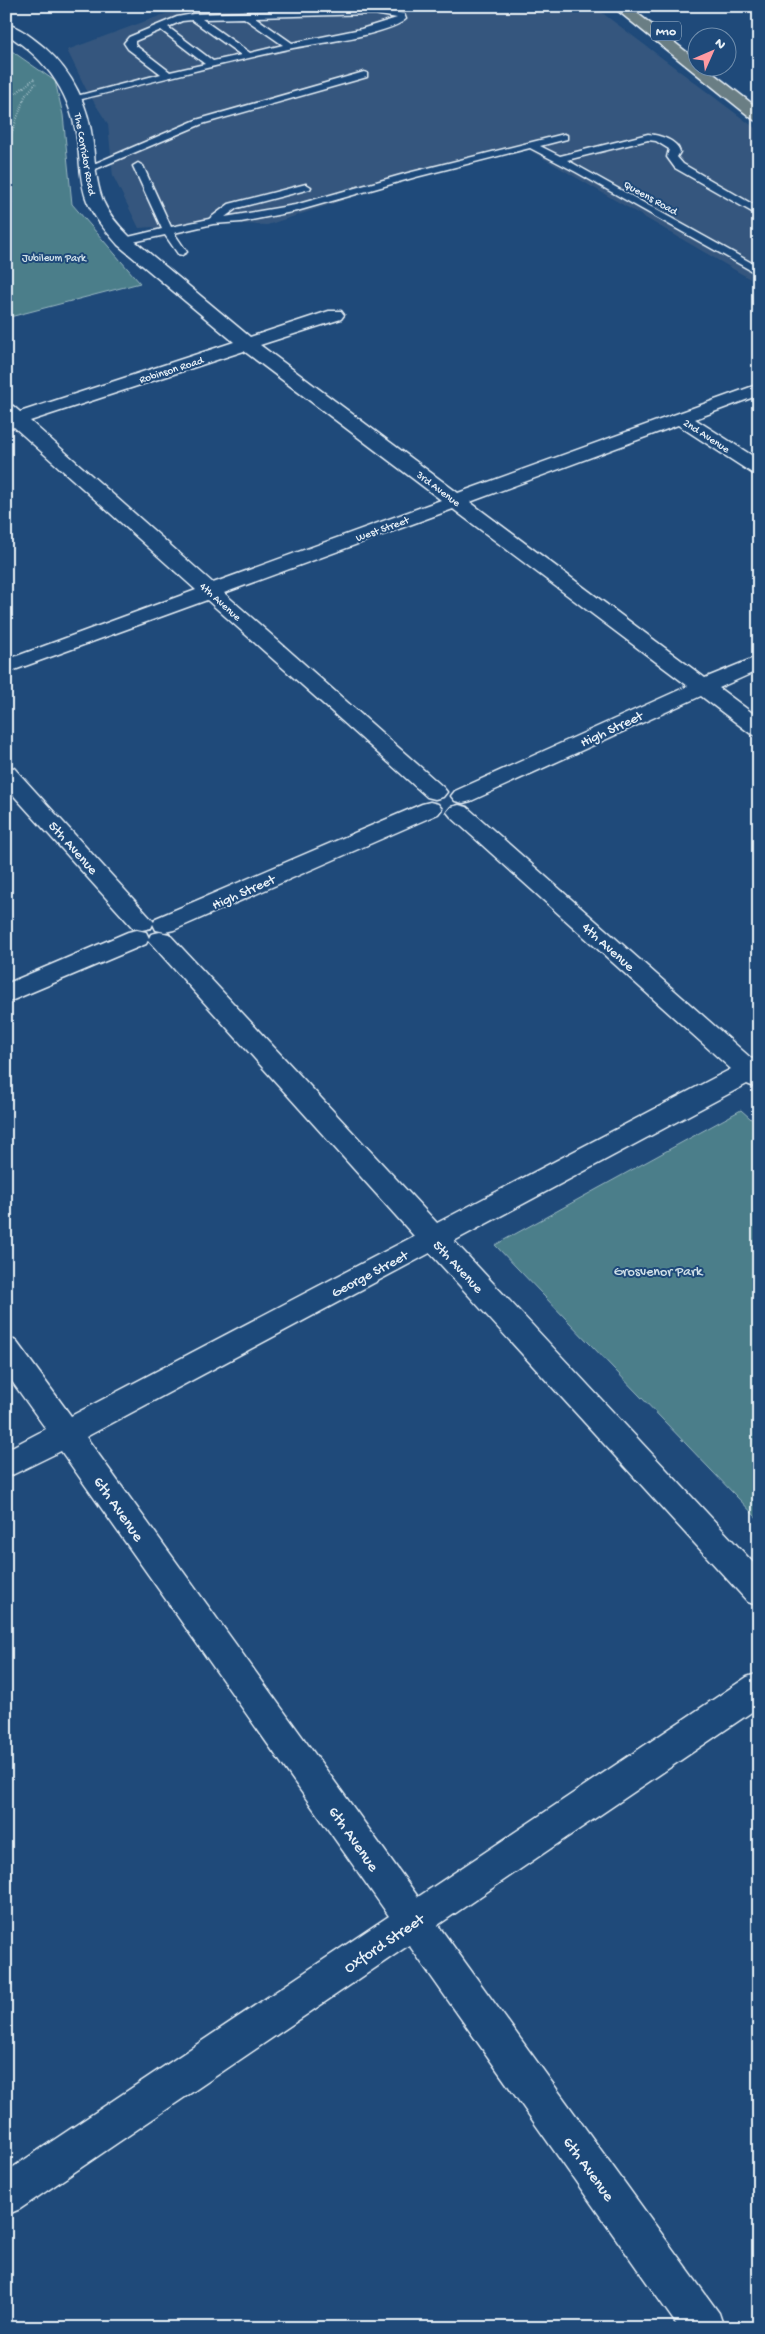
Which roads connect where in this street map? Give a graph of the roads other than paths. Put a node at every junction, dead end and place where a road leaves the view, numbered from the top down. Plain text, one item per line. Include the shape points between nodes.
1 (618, 6) edge
2 (634, 6) edge
3 (342, 12) junction
4 (294, 14) junction
5 (246, 15) junction
6 (193, 17) junction
7 (161, 26) junction
8 (6, 28) edge
9 (368, 30) junction
10 (328, 38) junction
11 (290, 46) junction
12 (688, 47) edge
13 (249, 56) junction
14 (212, 64) junction
15 (169, 75) junction
16 (364, 75) dead end
17 (726, 78) edge
18 (74, 98) junction
19 (759, 103) edge
20 (759, 117) edge
21 (564, 137) dead end
22 (531, 145) junction
23 (558, 160) junction
24 (138, 166) dead end
25 (87, 169) junction
26 (306, 187) dead end
27 (759, 213) edge
28 (213, 221) junction
29 (166, 230) junction
30 (124, 240) junction
31 (182, 252) dead end
32 (759, 272) edge
33 (336, 315) dead end
34 (247, 344) junction
35 (759, 388) edge
36 (10, 418) edge
37 (680, 418) junction
38 (759, 469) edge
39 (455, 501) junction
40 (210, 592) junction
41 (759, 662) edge
42 (6, 667) edge
43 (702, 686) junction
44 (759, 729) edge
45 (6, 773) edge
46 (433, 800) junction
47 (461, 804) junction
48 (151, 931) junction
49 (6, 994) edge
50 (755, 1072) edge
51 (434, 1238) junction
52 (6, 1348) edge
53 (67, 1433) junction
54 (6, 1465) edge
55 (759, 1592) edge
56 (759, 1688) edge
57 (414, 1921) junction
58 (6, 2195) edge
59 (704, 2328) edge

1 - 20 main road, M10
2 - 12 main road, M10
3 - 4 lane
3 - 9 lane
3 - 9 lane via 384,12 401,16 402,19 395,22
4 - 5 lane
4 - 10 lane
5 - 6 lane
5 - 11 lane
6 - 7 lane
6 - 13 lane
7 - 14 lane
7 - 15 lane via 129,43
8 - 18 street, The Corridor Road via 54,63
9 - 10 lane
10 - 11 lane
11 - 13 lane
13 - 14 lane
14 - 15 lane
15 - 18 lane
16 - 25 lane via 199,122
17 - 19 main road
18 - 25 street, The Corridor Road via 83,126
21 - 22 lane
22 - 23 lane, Queens Road
22 - 28 lane via 297,208
23 - 27 lane via 639,138 658,138 674,148 672,156 679,166
23 - 32 lane, Queens Road
24 - 29 lane
25 - 30 street, The Corridor Road via 91,193 98,208 107,224
26 - 28 lane via 233,206
28 - 29 lane
29 - 30 lane
29 - 31 lane
30 - 34 street, 3rd Avenue
33 - 34 street, Robinson Road
34 - 36 street, Robinson Road
34 - 39 street, 3rd Avenue
35 - 37 street, West Street
36 - 40 street, 4th Avenue
37 - 38 street, 2nd Avenue
37 - 39 street, West Street
39 - 40 street, West Street
39 - 43 street, 3rd Avenue
40 - 42 street, West Street
40 - 46 street, 4th Avenue
41 - 43 street, High Street
43 - 44 street, 3rd Avenue
43 - 47 street, High Street
45 - 48 street, 5th Avenue
46 - 47 street via 450,790
46 - 48 street, High Street
47 - 50 street, 4th Avenue
48 - 49 street, High Street
48 - 51 street, 5th Avenue
50 - 51 street, George Street
51 - 53 street, George Street
51 - 55 street, 5th Avenue
52 - 53 street, 6th Avenue
53 - 54 street, George Street
53 - 57 street, 6th Avenue
56 - 57 street, Oxford Street
57 - 58 street, Oxford Street
57 - 59 street, 6th Avenue

